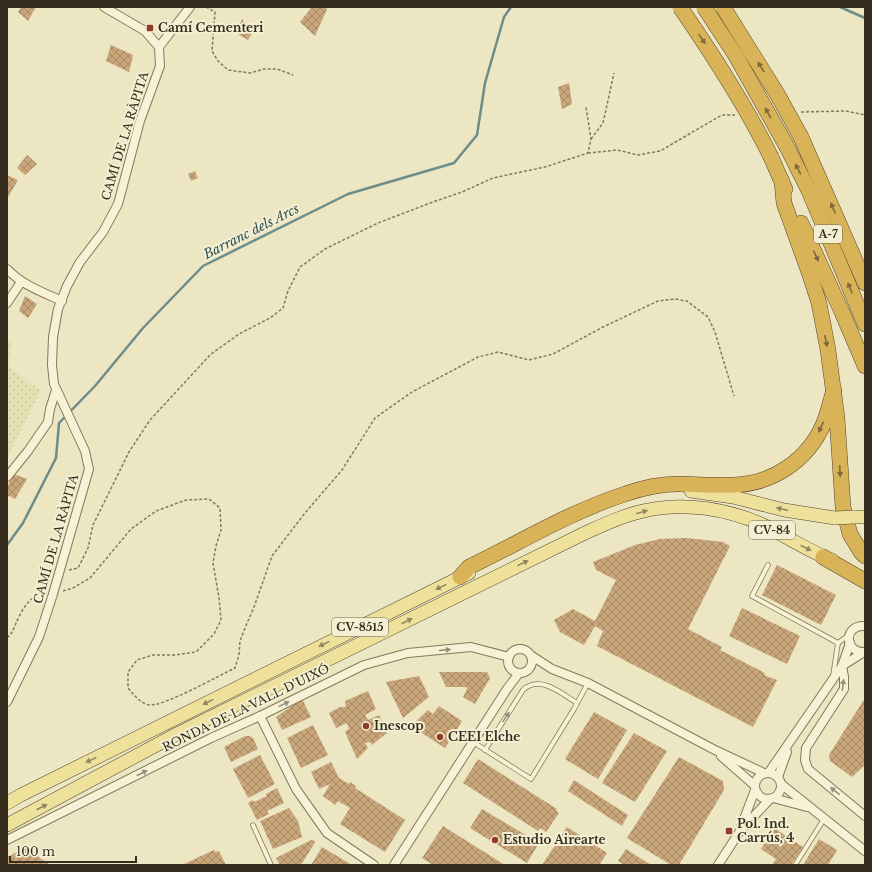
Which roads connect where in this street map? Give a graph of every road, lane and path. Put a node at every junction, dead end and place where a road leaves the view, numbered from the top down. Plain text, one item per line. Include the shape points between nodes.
1 (104, 7) edge
2 (190, 7) edge
3 (206, 7) edge
4 (680, 7) edge
5 (704, 7) edge
6 (723, 7) edge
7 (159, 47) junction
8 (614, 73) dead end
9 (293, 75) dead end
10 (586, 107) dead end
11 (800, 112) dead end
12 (738, 115) dead end
13 (865, 115) edge
14 (591, 139) junction
15 (588, 153) junction
16 (782, 181) junction
17 (7, 269) edge
18 (21, 282) junction
19 (865, 283) edge
20 (62, 301) junction
21 (7, 303) edge
22 (865, 324) edge
23 (865, 366) edge
24 (56, 390) junction
25 (834, 390) junction
26 (734, 396) dead end
27 (7, 477) edge
28 (725, 495) joint
29 (719, 511) joint
30 (860, 517) edge
31 (865, 556) edge
32 (823, 557) junction
33 (768, 566) dead end
34 (59, 571) junction
35 (865, 573) edge
36 (460, 578) junction
37 (865, 581) edge
38 (56, 585) junction
39 (53, 594) junction
40 (865, 626) edge
41 (849, 635) junction
42 (7, 638) edge
43 (838, 643) junction
44 (850, 643) junction
45 (864, 652) edge
46 (532, 656) junction
47 (509, 657) junction
48 (842, 666) junction
49 (530, 669) junction
50 (552, 670) junction
51 (515, 671) junction
52 (832, 680) junction
53 (588, 683) junction
54 (7, 702) edge
55 (577, 703) junction
56 (260, 716) junction
57 (473, 742) junction
58 (791, 742) junction
59 (713, 749) junction
60 (485, 750) junction
61 (767, 772) junction
62 (780, 781) junction
63 (755, 788) junction
64 (771, 799) junction
65 (7, 803) edge
66 (809, 808) junction
67 (865, 816) edge
68 (824, 818) junction
69 (7, 825) edge
70 (253, 825) dead end
71 (740, 831) junction
72 (7, 840) edge
73 (865, 851) edge
74 (271, 865) edge
75 (374, 865) edge
76 (394, 865) edge
77 (718, 865) edge
78 (795, 865) edge

1 - 7 street via 145,31
2 - 7 street
3 - 9 path via 214,12 212,51 228,70 250,73 264,69
4 -> 16 highway, A-7, bridge via 715,58 745,109
22 -> 5 highway, A-7, bridge via 809,191 787,147 736,56
19 -> 6 highway, bridge via 801,137
7 - 20 street, CAMÍ DE LA RÀPITA via 160,66 140,121 118,204 103,232 80,262
8 - 14 path via 603,123
10 - 14 path
11 - 13 path via 846,111
12 - 15 path via 722,115 660,151 638,155 617,150
14 - 15 path
15 - 34 path via 545,167 493,178 378,223 325,249 300,267 283,308 211,354 150,420 129,452 93,525 88,548 78,568
16 -> 23 highway, A-7
16 -> 25 highway via 784,204 819,303
17 - 18 street
18 - 20 street
18 - 21 street
20 - 24 street, CAMÍ DE LA RÀPITA via 53,337 52,365
24 - 27 street via 48,422
24 - 34 street, CAMÍ DE LA RÀPITA via 85,451 89,469
25 -> 31 highway via 843,507 850,534
25 -> 36 highway via 823,426 808,449 795,462 767,480 733,485 650,486 602,502 567,518 469,567
26 - 39 path via 708,317 687,301 675,299 658,301 553,354 530,360 498,352 478,357 412,392 375,418 342,470 305,512 272,556 242,634 235,668 167,701 151,705 140,701 128,688 128,672 137,660 153,655 196,652 214,634 221,620 213,563 221,530 220,508 209,500 186,500 156,511 131,529 90,578 73,588
30 -> 28 main road, CV-84, bridge via 835,518 784,510
28 - 36 main road, CV-8515 via 681,490 627,498 597,510
29 -> 32 main road, CV-84 via 761,524
69 -> 29 main road, CV-8515 via 177,734 615,520 648,510 674,507
32 - 35 main road, CV-84
32 - 37 highway
33 - 43 lane via 752,596
34 - 38 street, CAMÍ DE LA RÀPITA
36 -> 65 main road, CV-8515
38 - 39 street, CAMÍ DE LA RÀPITA
38 - 42 path via 35,595 25,605 14,631
39 - 54 street, CAMÍ DE LA RÀPITA via 39,637
40 - 41 street via 854,628
41 - 43 lane
41 - 44 street
43 - 52 lane
44 - 45 street via 855,650
44 - 48 street
45 - 48 street
46 - 47 street via 527,650 519,648
46 - 49 street
46 - 50 street
47 - 51 street via 508,662
56 -> 47 street, RONDA DE LA VALL D'UIXÓ via 364,665 408,653 471,647
48 - 52 street
67 -> 48 street via 808,769 805,760 806,748 844,689
49 - 50 street
49 - 51 street via 523,673
50 - 53 street
51 - 57 street via 507,689
52 - 58 street
53 - 55 lane
53 - 59 street
60 -> 55 lane via 528,686 547,685
55 - 60 lane via 531,779
72 -> 56 street, RONDA DE LA VALL D'UIXÓ
56 - 75 street via 296,789 327,833
57 - 60 lane
57 - 76 street
58 - 61 street
58 - 62 street
59 - 61 street
59 - 63 street
61 - 62 street
61 - 63 street via 758,776
62 - 64 street via 779,792
62 - 66 street
63 - 64 street via 760,797
63 - 71 street
64 - 66 street
64 - 71 street
66 - 68 street
68 - 73 street
68 - 78 lane
70 - 74 lane
71 - 77 street

